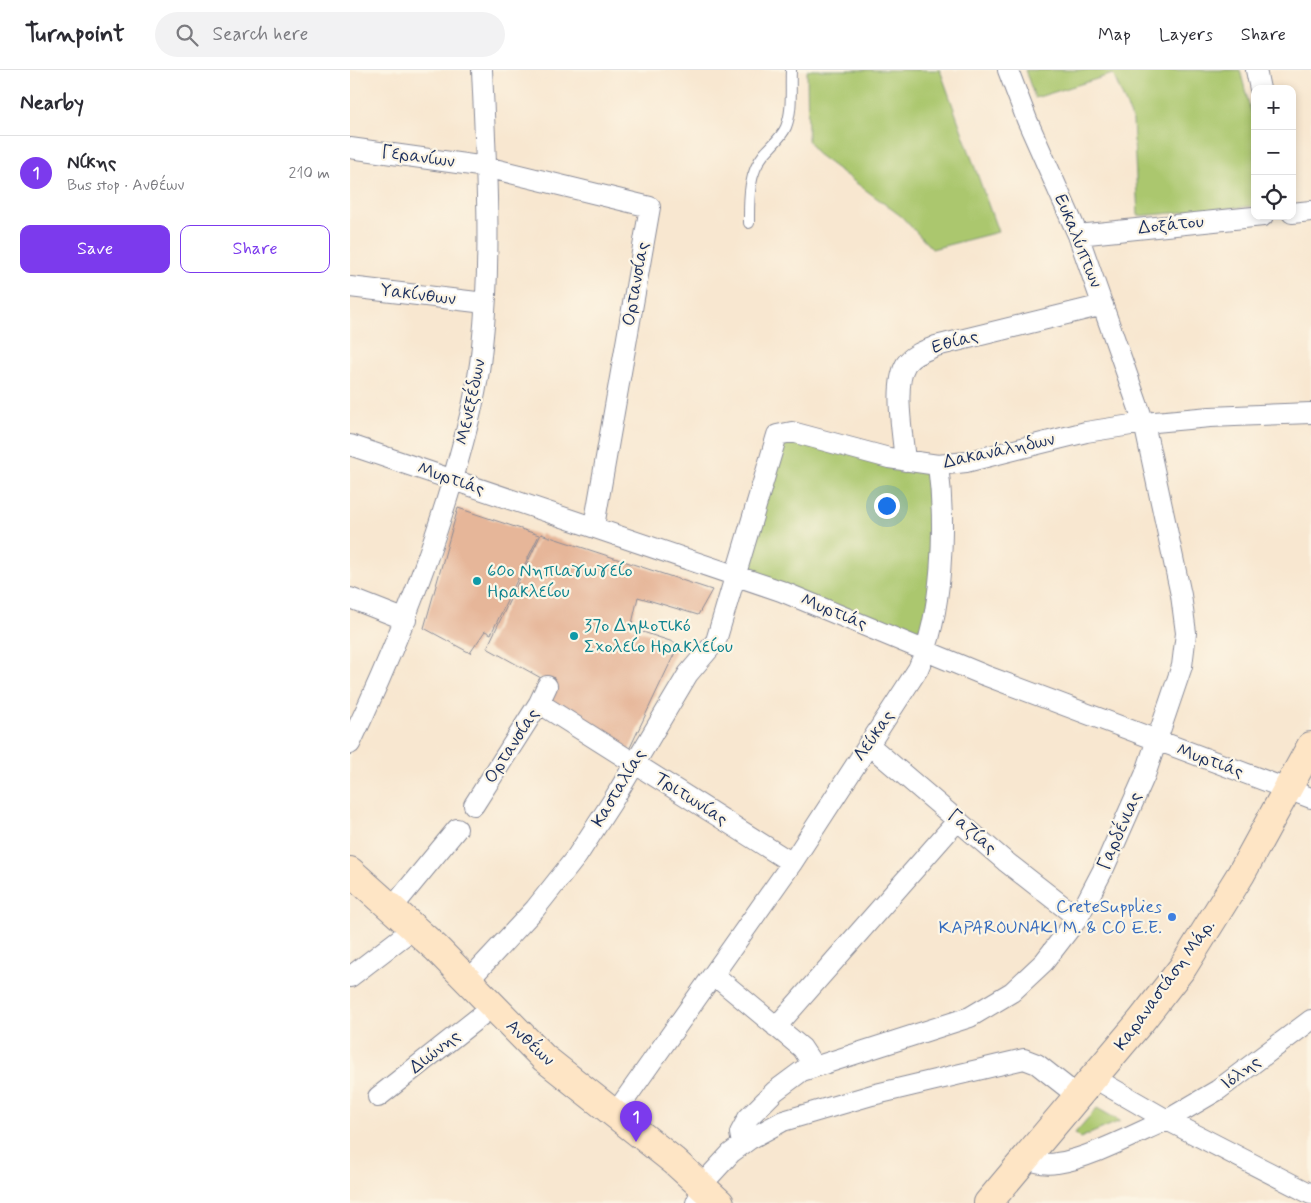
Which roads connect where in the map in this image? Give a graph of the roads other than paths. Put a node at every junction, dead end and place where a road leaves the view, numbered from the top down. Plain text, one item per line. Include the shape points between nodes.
1 (482, 70) edge
2 (791, 70) edge
3 (1008, 70) edge
4 (1256, 70) edge
5 (1259, 85) edge
6 (350, 148) edge
7 (486, 167) junction
8 (1311, 211) edge
9 (1296, 213) edge
10 (1251, 217) edge
11 (749, 224) dead end
12 (1078, 234) junction
13 (350, 287) edge
14 (485, 303) junction
15 (1103, 305) junction
16 (1311, 413) edge
17 (1142, 419) junction
18 (350, 445) edge
19 (905, 460) junction
20 (938, 465) junction
21 (452, 480) junction
22 (594, 526) junction
23 (735, 575) junction
24 (350, 598) edge
25 (406, 620) junction
26 (926, 651) junction
27 (543, 694) joint
28 (1157, 741) junction
29 (350, 744) edge
30 (868, 744) junction
31 (1311, 746) edge
32 (635, 763) junction
33 (1299, 794) edge
34 (474, 805) dead end
35 (958, 820) junction
36 (457, 829) dead end
37 (792, 863) junction
38 (350, 871) edge
39 (392, 908) junction
40 (1078, 918) junction
41 (414, 928) junction
42 (714, 975) junction
43 (350, 977) edge
44 (468, 981) junction
45 (492, 1007) junction
46 (1311, 1020) edge
47 (776, 1027) junction
48 (814, 1066) junction
49 (1086, 1087) junction
50 (378, 1096) dead end
51 (614, 1115) junction
52 (1167, 1120) junction
53 (742, 1144) junction
54 (1027, 1158) junction
55 (1311, 1194) edge
56 (706, 1198) edge
57 (988, 1203) edge

1 - 7 street, Μενεξέδων
2 - 11 lane via 790,112 785,129 753,171
3 - 12 street, Ευκαλύπτων
4 - 5 street
6 - 7 street, Γερανίων
7 - 14 street, Μενεξέδων
7 - 22 street, Ορτανσίας via 650,207
8 - 9 street
10 - 12 street, Δοξάτου
12 - 15 street, Ευκαλύπτων
13 - 14 street, Υακίνθων
14 - 21 street, Μενεξέδων via 475,390
15 - 17 street, Ευκαλύπτων
15 - 19 street, Εθίας via 936,346 912,359 906,365 901,384
16 - 17 street, Δακανάληδων
17 - 20 street, Δακανάληδων via 966,462
17 - 28 street, Γαρδένιας via 1174,560 1186,634 1182,666
18 - 21 street, Μυρτιάς
19 - 20 street, Δακανάληδων
19 - 23 street, Δακανάληδων via 800,434 777,434
20 - 26 street, Λεύκας via 942,514 939,566
21 - 22 street, Μυρτιάς
21 - 25 street, Μενεξέδων
22 - 23 street, Μυρτιάς
23 - 26 street, Μυρτιάς via 814,603
23 - 32 street, Κασταλίας via 716,641 688,674
24 - 25 street
25 - 29 street, Μενεξέδων
26 - 28 street, Μυρτιάς
26 - 30 street, Λεύκας via 908,686
27 - 32 street, Τριτωνίας
27 - 34 street, Ορτανσίας
28 - 33 street, Μυρτιάς
28 - 40 street, Γαρδένιας via 1121,832
30 - 35 street, Γαζίας
30 - 37 street, Λεύκας
31 - 33 street, Καραναστάση Μάρ.
32 - 37 street, Τριτωνίας
32 - 44 street, Κασταλίας via 576,856 535,909
33 - 49 street, Καραναστάση Μάρ. via 1164,992
35 - 40 street, Γαζίας
35 - 47 street
36 - 39 street
37 - 42 street, Λεύκας
38 - 39 street, Ανθέων
39 - 41 street, Ανθέων
40 - 48 street, Γαρδένιας via 1032,975 984,1010 943,1028
41 - 43 street
41 - 44 street, Ανθέων
42 - 47 street
42 - 51 street, Λεύκας
44 - 45 street, Ανθέων
45 - 50 street, Διώνης
45 - 51 street, Ανθέων via 550,1064
46 - 52 street, Ιόλης via 1218,1090
47 - 48 street via 802,1048
48 - 53 street, Γαρδένιας via 780,1087 748,1118 740,1133
49 - 52 street
49 - 53 street via 1024,1059 1015,1060 800,1115 767,1128
49 - 54 street, Καραναστάση Μάρ.
51 - 56 street, Ανθέων
52 - 54 street, Ιόλης via 1058,1163 1040,1163
52 - 55 street
53 - 56 street via 715,1168
54 - 57 street, Καραναστάση Μάρ.

